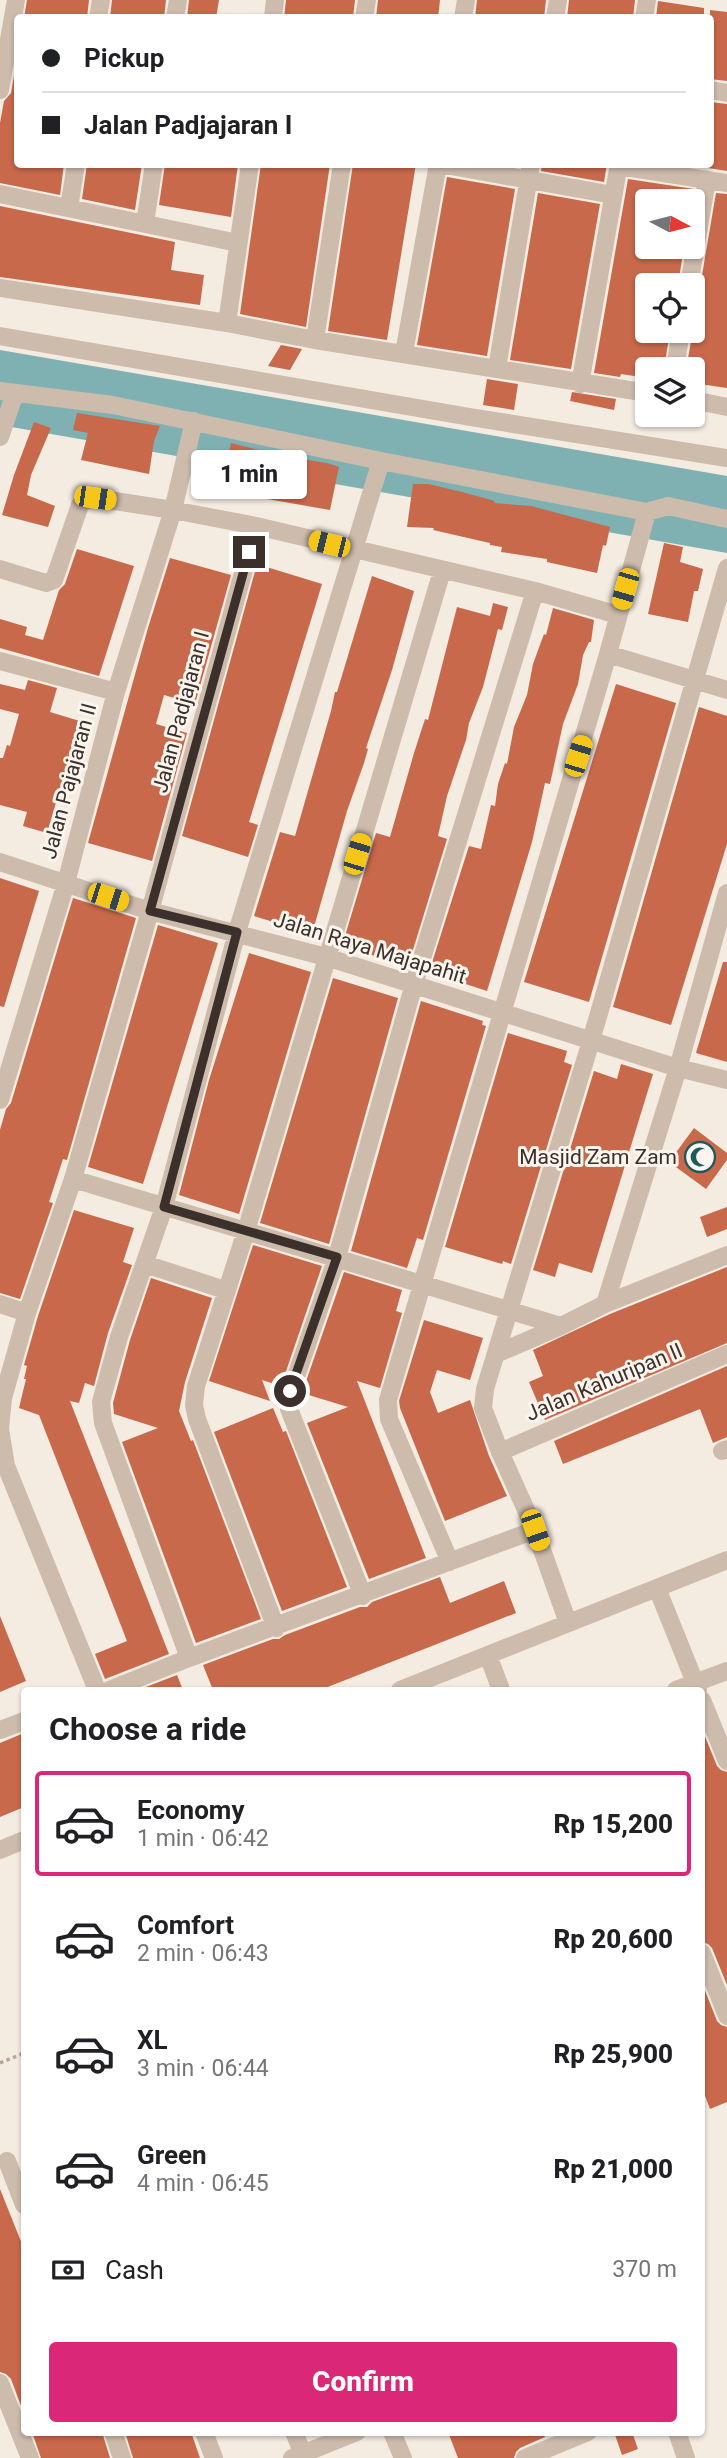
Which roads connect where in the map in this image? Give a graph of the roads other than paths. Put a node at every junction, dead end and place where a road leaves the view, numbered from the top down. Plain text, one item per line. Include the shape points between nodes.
1 (16, 0) edge
2 (0, 89) edge
3 (75, 168) edge
4 (152, 168) edge
5 (249, 168) edge
6 (341, 168) edge
7 (438, 168) edge
8 (484, 168) edge
9 (618, 168) edge
10 (637, 168) edge
11 (530, 172) edge
12 (707, 180) junction
13 (727, 183) edge
14 (0, 194) edge
15 (613, 195) junction
16 (69, 208) junction
17 (145, 223) junction
18 (238, 243) junction
19 (691, 273) edge
20 (0, 288) edge
21 (228, 323) junction
22 (0, 336) edge
23 (315, 340) junction
24 (404, 353) junction
25 (497, 368) junction
26 (580, 384) junction
27 (635, 391) edge
28 (7, 392) edge
29 (705, 402) edge
30 (727, 407) edge
31 (194, 421) junction
32 (0, 437) edge
33 (727, 458) edge
34 (381, 461) junction
35 (173, 510) junction
36 (647, 512) junction
37 (727, 519) edge
38 (256, 526) junction
39 (354, 550) junction
40 (727, 568) edge
41 (0, 569) edge
42 (442, 571) junction
43 (535, 591) junction
44 (618, 615) junction
45 (608, 654) junction
46 (0, 661) edge
47 (695, 679) junction
48 (727, 690) edge
49 (116, 692) junction
50 (0, 862) edge
51 (66, 883) junction
52 (727, 893) edge
53 (150, 911) junction
54 (237, 932) junction
55 (326, 957) junction
56 (414, 984) junction
57 (502, 1011) junction
58 (591, 1041) junction
59 (678, 1068) junction
60 (727, 1080) edge
61 (0, 1100) edge
62 (73, 1179) junction
63 (164, 1207) junction
64 (246, 1231) junction
65 (727, 1255) edge
66 (337, 1257) junction
67 (145, 1264) junction
68 (423, 1285) junction
69 (225, 1290) junction
70 (0, 1304) edge
71 (605, 1304) junction
72 (509, 1312) junction
73 (27, 1314) junction
74 (561, 1326) junction
75 (496, 1354) junction
76 (727, 1354) edge
77 (500, 1452) junction
78 (535, 1530) junction
79 (727, 1560) edge
80 (450, 1562) junction
81 (656, 1588) junction
82 (363, 1596) junction
83 (568, 1623) junction
84 (276, 1628) junction
85 (488, 1656) junction
86 (189, 1658) junction
87 (727, 1671) edge
88 (696, 1686) edge
89 (96, 1687) edge
90 (116, 1687) edge
91 (408, 1687) edge
92 (500, 1687) edge
93 (705, 1707) edge
94 (21, 1722) edge
95 (0, 1730) edge
96 (727, 1761) edge
97 (21, 1841) edge
98 (0, 1850) edge
99 (705, 1961) edge
100 (727, 2016) edge
101 (21, 2156) edge
102 (4, 2164) edge
103 (21, 2199) edge
104 (0, 2383) edge
105 (21, 2436) edge
106 (21, 2436) edge
107 (114, 2436) edge
108 (206, 2436) edge
109 (294, 2436) edge
110 (347, 2436) edge
111 (394, 2436) edge
112 (578, 2436) edge
113 (678, 2436) edge
114 (297, 2456) edge
115 (30, 2458) edge
116 (122, 2458) edge
117 (214, 2458) edge
118 (403, 2458) edge
119 (525, 2458) edge
120 (686, 2458) edge

1 - 2 street
3 - 16 street
4 - 17 street
5 - 18 street
6 - 23 street
7 - 24 street
8 - 11 street
9 - 15 street
10 - 12 street
11 - 15 street
11 - 25 street
12 - 13 street
12 - 19 street
14 - 16 street
15 - 26 street
16 - 17 street
17 - 18 street
18 - 21 street
20 - 21 street
21 - 23 street
22 - 33 street
23 - 24 street
24 - 25 street
25 - 26 street
26 - 27 street
28 - 31 street
28 - 32 street
29 - 30 street
31 - 34 street
31 - 35 street, Jalan Pajajaran II
34 - 36 street
34 - 39 street
35 - 38 street
35 - 41 street via 87,499 80,505 54,580 46,583
35 - 49 street, Jalan Pajajaran II
36 - 37 street via 668,506
36 - 44 street
38 - 39 street
38 - 53 street, Jalan Padjajaran I
39 - 42 street
39 - 54 street
40 - 47 street
42 - 43 street
42 - 55 street
43 - 44 street
43 - 56 street
44 - 45 street
45 - 47 street
45 - 57 street
46 - 49 street, Jalan Pajajaran II
47 - 48 street
47 - 58 street
49 - 51 street, Jalan Pajajaran II
50 - 51 street, Jalan Raya Majapahit
51 - 53 street, Jalan Raya Majapahit
51 - 61 street, Jalan Pajajaran II
52 - 59 street
53 - 54 street, Jalan Raya Majapahit
53 - 62 street, Jalan Padjajaran I
54 - 55 street, Jalan Raya Majapahit
54 - 63 street
55 - 56 street, Jalan Raya Majapahit
55 - 64 street
56 - 57 street, Jalan Raya Majapahit
56 - 66 street
57 - 58 street, Jalan Raya Majapahit
57 - 68 street
58 - 59 street, Jalan Raya Majapahit
58 - 72 street
59 - 60 street, Jalan Raya Majapahit
59 - 71 street
62 - 63 street
62 - 73 street, Jalan Padjajaran I
63 - 64 street
63 - 67 street
64 - 66 street
64 - 69 street
65 - 71 street
66 - 68 street
66 - 82 street via 290,1391 289,1409
67 - 69 street
67 - 86 street via 119,1337 101,1413
68 - 72 street
68 - 80 street via 387,1401 389,1419
69 - 84 street via 194,1405
70 - 73 street
71 - 74 street
72 - 74 street
72 - 75 street
73 - 89 street, Jalan Padjajaran I via 0,1408 6,1466
74 - 75 street
75 - 77 street via 483,1408
76 - 77 street, Jalan Kahuripan II
77 - 78 street
78 - 80 street
78 - 83 street
79 - 81 street
80 - 82 street
81 - 83 street
81 - 88 street
82 - 84 street
83 - 85 street
84 - 86 street
85 - 91 street
85 - 92 street
86 - 90 street
87 - 88 street
93 - 96 street
94 - 95 street
97 - 98 street
99 - 100 street
101 - 102 street
102 - 103 street
104 - 105 street
106 - 115 street
107 - 116 street
108 - 117 street
109 - 114 street
110 - 114 street
111 - 118 street
112 - 119 street
113 - 120 street

